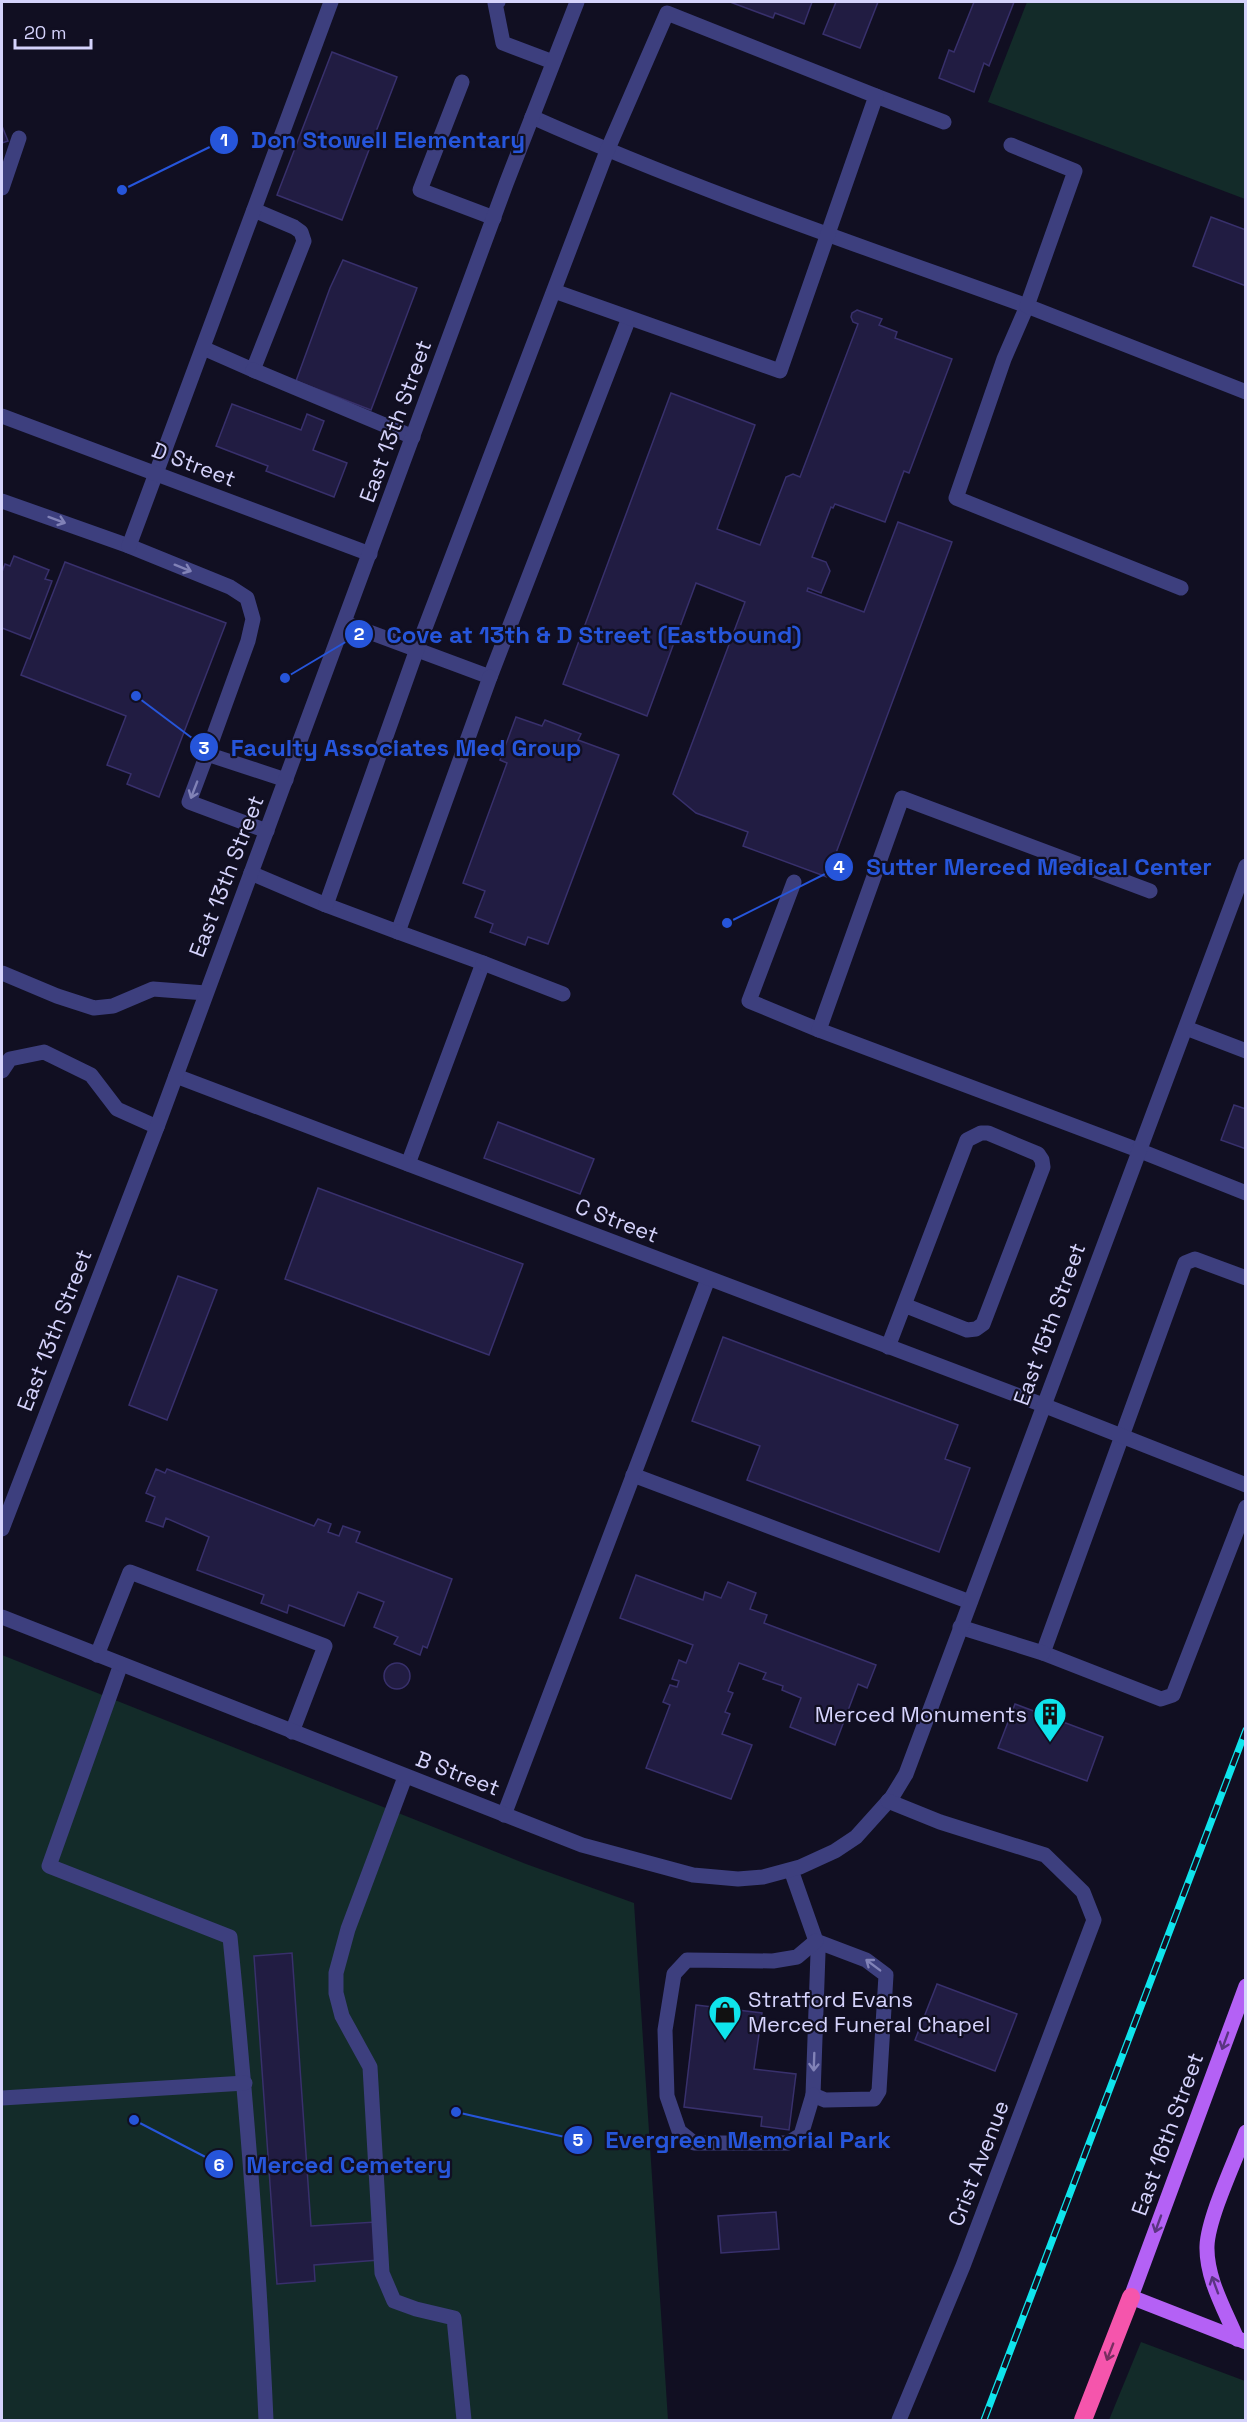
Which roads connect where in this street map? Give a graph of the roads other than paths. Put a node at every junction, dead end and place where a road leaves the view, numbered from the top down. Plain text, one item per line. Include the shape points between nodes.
1 (331, 2) edge
2 (495, 2) edge
3 (574, 2) edge
4 (553, 62) junction
5 (462, 82) dead end
6 (876, 96) junction
7 (532, 117) junction
8 (944, 122) dead end
9 (19, 138) dead end
10 (1011, 145) dead end
11 (607, 151) junction
12 (2, 188) edge
13 (254, 210) junction
14 (494, 218) junction
15 (828, 234) junction
16 (554, 291) junction
17 (1027, 306) junction
18 (629, 318) junction
19 (203, 348) junction
20 (253, 370) junction
21 (1245, 393) edge
22 (2, 416) edge
23 (413, 437) junction
24 (156, 474) junction
25 (2, 501) edge
26 (129, 546) junction
27 (370, 554) junction
28 (1181, 588) dead end
29 (345, 622) junction
30 (417, 649) junction
31 (490, 677) junction
32 (207, 754) junction
33 (286, 780) junction
34 (267, 831) junction
35 (1245, 866) edge
36 (251, 873) junction
37 (794, 882) dead end
38 (1150, 891) dead end
39 (326, 905) junction
40 (398, 932) junction
41 (483, 963) junction
42 (2, 973) edge
43 (206, 993) junction
44 (562, 994) dead end
45 (1186, 1028) junction
46 (819, 1030) junction
47 (1245, 1051) edge
48 (2, 1071) edge
49 (176, 1076) junction
50 (157, 1127) junction
51 (1138, 1150) junction
52 (408, 1164) junction
53 (1245, 1193) edge
54 (1245, 1278) edge
55 (708, 1279) junction
56 (904, 1305) junction
57 (888, 1347) junction
58 (1043, 1405) junction
59 (1121, 1436) junction
60 (633, 1474) junction
61 (1245, 1485) edge
62 (1245, 1507) edge
63 (2, 1529) edge
64 (970, 1602) junction
65 (2, 1617) edge
66 (960, 1627) junction
67 (1043, 1653) junction
68 (97, 1655) junction
69 (121, 1664) junction
70 (292, 1732) junction
71 (405, 1777) junction
72 (890, 1799) junction
73 (504, 1815) junction
74 (791, 1870) junction
75 (816, 1941) junction
76 (1245, 1986) edge
77 (245, 2083) junction
78 (813, 2095) junction
79 (2, 2098) edge
80 (1245, 2132) edge
81 (1131, 2297) junction
82 (1241, 2340) edge
83 (266, 2421) edge
84 (464, 2421) edge
85 (899, 2421) edge
86 (1083, 2421) edge

1 - 13 street
2 - 4 street via 503,43
3 - 4 street, East 13th Street
4 - 7 street, East 13th Street
5 - 14 street via 420,190
6 - 8 street
6 - 11 street via 667,14
6 - 15 street
7 - 11 street
7 - 14 street, East 13th Street
9 - 12 street
10 - 17 street via 1076,171
11 - 15 street
11 - 16 street
13 - 19 street
13 - 20 street via 294,227 304,241
14 - 23 street, East 13th Street
15 - 17 street
15 - 18 street via 780,371
16 - 18 street
16 - 30 street
17 - 21 street
17 - 28 street via 1004,359 956,498
18 - 31 street
19 - 20 street
19 - 24 street
20 - 23 street
22 - 24 street, D Street
23 - 27 street, East 13th Street
24 - 26 street
24 - 27 street, D Street
25 -> 26 street
26 -> 32 street via 230,587 247,598 253,619 248,641
27 - 29 street, East 13th Street
29 - 30 street
29 - 33 street, East 13th Street
30 - 31 street
30 - 39 street
31 - 40 street
32 - 33 street
32 -> 34 street via 189,802
33 - 34 street, East 13th Street
34 - 36 street, East 13th Street
35 - 45 street, East 15th Street
36 - 39 street
36 - 43 street, East 13th Street
37 - 46 street via 748,1001
38 - 46 street via 902,798
39 - 40 street
40 - 41 street
41 - 44 street
41 - 52 street
42 - 43 street via 94,1008 113,1006 153,989
43 - 49 street, East 13th Street
45 - 47 street
45 - 51 street, East 15th Street
46 - 51 street
48 - 50 street via 10,1059 44,1052 91,1075 117,1109
49 - 50 street, East 13th Street
49 - 52 street, C Street
50 - 63 street, East 13th Street
51 - 53 street
51 - 58 street, East 15th Street
52 - 55 street, C Street
54 - 59 street via 1195,1259 1185,1263
55 - 57 street, C Street
55 - 60 street
56 - 56 street via 967,1140 981,1132 988,1133 1038,1154 1043,1167 983,1324 967,1330
56 - 57 street
57 - 58 street, C Street
58 - 59 street, C Street
58 - 64 street, East 15th Street
59 - 61 street, C Street
59 - 67 street
60 - 64 street
60 - 73 street
62 - 67 street via 1173,1695 1161,1699
64 - 66 street, East 15th Street
65 - 68 street, B Street
66 - 67 street
66 - 72 street, East 15th Street via 906,1774
68 - 69 street, B Street
68 - 70 street via 130,1572 325,1646
69 - 70 street, B Street
69 - 77 street via 49,1866 230,1937
70 - 71 street, B Street
71 - 73 street, B Street
71 - 84 street via 348,1929 336,1972 336,1993 342,2016 370,2067 382,2273 394,2301 454,2318
72 - 74 street, B Street via 856,1837
72 - 85 street, Crist Avenue via 940,1822 1045,1855 1083,1892 1094,1920 963,2266
73 - 74 street, B Street via 582,1845 693,1875 738,1879
74 - 75 street
75 -> 78 street
78 -> 75 street via 825,2100 874,2099 879,2091 886,1975 866,1960
75 - 78 street via 797,1957 773,1961 687,1960 674,1974 665,2030 667,2096 679,2131 694,2144 788,2143 801,2135
76 -> 81 main road, East 16th Street
77 - 79 street
77 - 83 street
82 -> 80 main road via 1214,2283 1207,2246 1209,2228
81 - 82 main road
81 -> 86 highway

